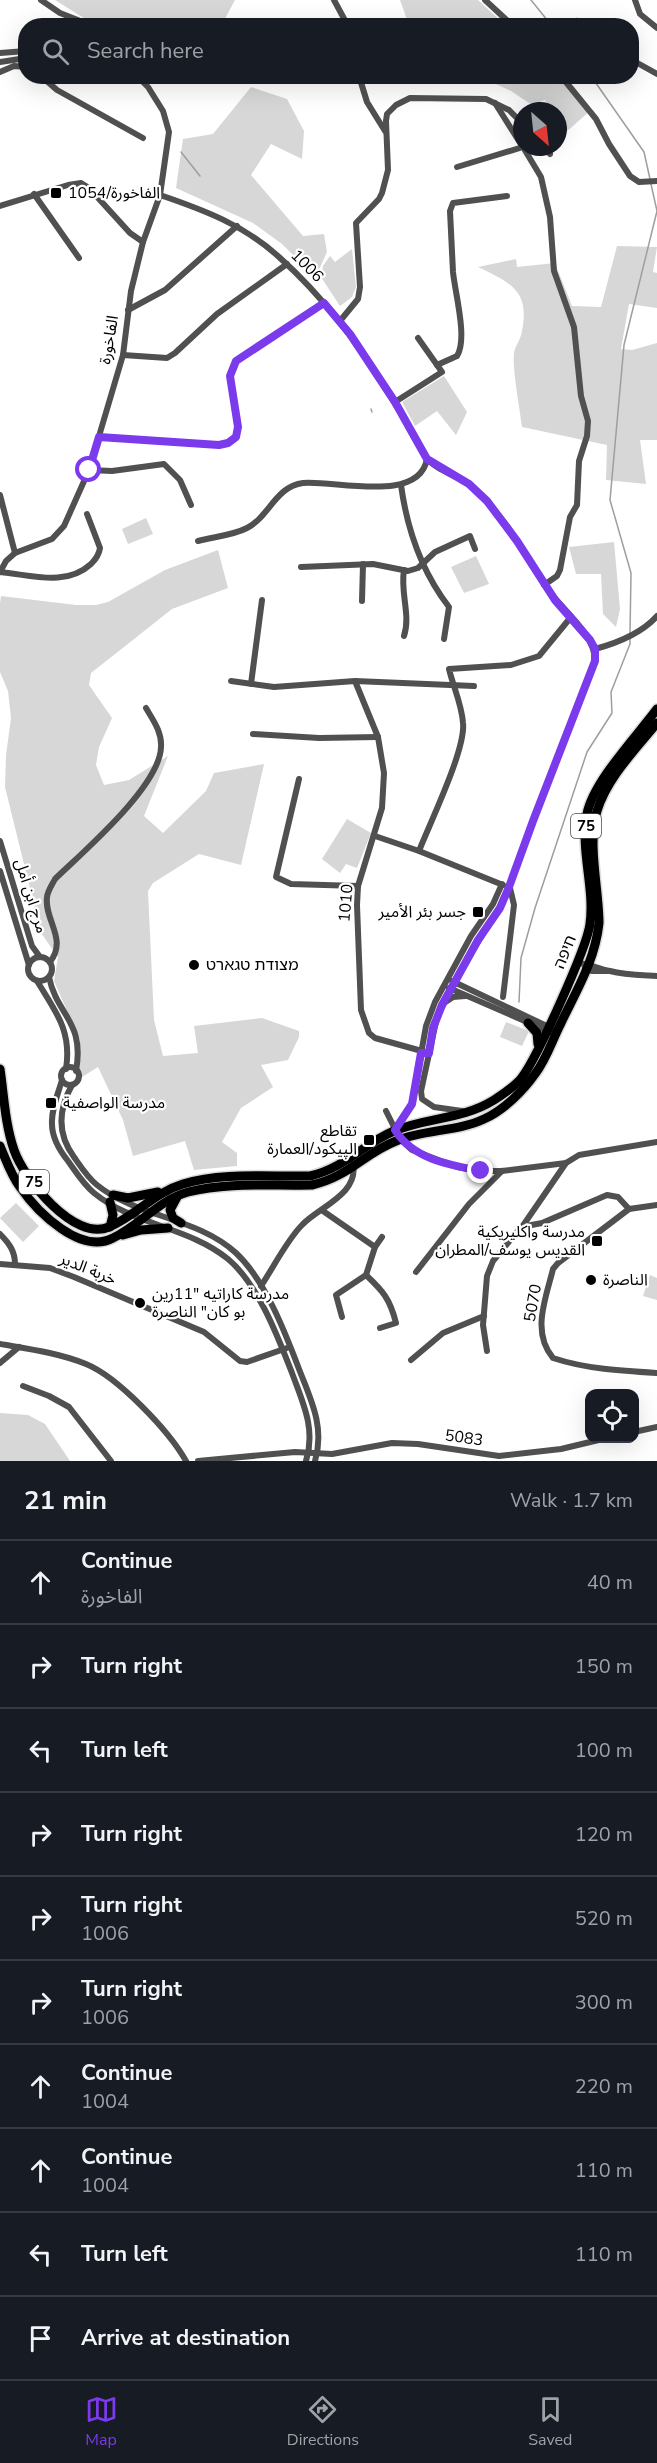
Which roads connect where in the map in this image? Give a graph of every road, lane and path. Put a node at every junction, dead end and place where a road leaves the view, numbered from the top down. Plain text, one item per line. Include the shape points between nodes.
1 (41, 0) edge
2 (334, 0) edge
3 (485, 0) edge
4 (635, 0) edge
5 (72, 18) edge
6 (344, 18) edge
7 (504, 18) edge
8 (657, 28) edge
9 (18, 51) edge
10 (0, 52) edge
11 (18, 59) edge
12 (0, 62) edge
13 (639, 64) edge
14 (18, 66) edge
15 (0, 72) edge
16 (657, 74) edge
17 (50, 84) edge
18 (145, 84) edge
19 (361, 84) edge
20 (568, 84) edge
21 (494, 102) junction
22 (513, 114) edge
23 (385, 131) junction
24 (513, 132) edge
25 (143, 138) dead end
26 (457, 167) dead end
27 (657, 180) edge
28 (34, 194) junction
29 (160, 195) junction
30 (507, 196) dead end
31 (0, 204) edge
32 (237, 226) junction
33 (143, 242) junction
34 (78, 258) dead end
35 (286, 264) junction
36 (324, 303) junction
37 (128, 310) junction
38 (340, 321) junction
39 (418, 338) dead end
40 (123, 355) junction
41 (437, 365) junction
42 (395, 402) junction
43 (99, 437) junction
44 (427, 459) junction
45 (89, 470) junction
46 (401, 485) junction
47 (0, 495) edge
48 (191, 505) dead end
49 (87, 514) dead end
50 (198, 541) dead end
51 (475, 549) dead end
52 (15, 553) junction
53 (422, 562) junction
54 (363, 564) junction
55 (301, 567) dead end
56 (404, 570) junction
57 (0, 572) edge
58 (544, 585) junction
59 (262, 600) dead end
60 (362, 601) dead end
61 (657, 616) edge
62 (571, 617) junction
63 (404, 636) dead end
64 (444, 639) dead end
65 (595, 649) junction
66 (231, 681) dead end
67 (355, 681) junction
68 (251, 684) junction
69 (453, 686) junction
70 (474, 686) dead end
71 (146, 708) dead end
72 (657, 708) edge
73 (657, 723) edge
74 (253, 734) dead end
75 (378, 737) junction
76 (299, 779) dead end
77 (375, 836) junction
78 (0, 841) edge
79 (419, 851) junction
80 (0, 871) edge
81 (502, 884) junction
82 (358, 886) junction
83 (509, 887) junction
84 (40, 957) junction
85 (50, 962) junction
86 (578, 963) junction
87 (29, 965) junction
88 (589, 967) junction
89 (459, 973) junction
90 (657, 976) edge
91 (50, 977) junction
92 (447, 978) junction
93 (37, 981) junction
94 (454, 982) junction
95 (443, 986) junction
96 (468, 988) junction
97 (450, 989) junction
98 (466, 996) junction
99 (503, 997) dead end
100 (442, 1005) junction
101 (528, 1023) junction
102 (547, 1028) junction
103 (556, 1032) junction
104 (538, 1047) junction
105 (421, 1053) junction
106 (429, 1053) junction
107 (0, 1069) edge
108 (66, 1069) junction
109 (76, 1071) junction
110 (62, 1080) junction
111 (72, 1085) junction
112 (483, 1106) junction
113 (406, 1114) junction
114 (398, 1135) junction
115 (411, 1136) junction
116 (657, 1142) edge
117 (0, 1146) edge
118 (412, 1150) junction
119 (353, 1163) junction
120 (566, 1163) junction
121 (502, 1171) junction
122 (181, 1190) junction
123 (112, 1199) junction
124 (657, 1205) edge
125 (139, 1208) junction
126 (629, 1209) junction
127 (323, 1211) junction
128 (151, 1212) junction
129 (130, 1213) junction
130 (142, 1218) junction
131 (181, 1223) junction
132 (110, 1227) junction
133 (521, 1227) junction
134 (168, 1228) junction
135 (0, 1234) edge
136 (115, 1238) junction
137 (382, 1238) dead end
138 (375, 1248) junction
139 (0, 1264) edge
140 (15, 1264) junction
141 (416, 1272) dead end
142 (366, 1275) junction
143 (261, 1287) junction
144 (484, 1316) junction
145 (342, 1317) dead end
146 (380, 1328) dead end
147 (0, 1344) edge
148 (19, 1347) junction
149 (290, 1347) junction
150 (283, 1350) junction
151 (487, 1351) dead end
152 (411, 1360) dead end
153 (0, 1363) edge
154 (657, 1373) edge
155 (23, 1386) dead end
156 (657, 1427) edge
157 (639, 1431) edge
158 (586, 1443) edge
159 (309, 1453) junction
160 (316, 1457) edge
161 (111, 1461) edge
162 (186, 1461) edge
163 (198, 1461) edge
164 (306, 1461) edge

1 - 5 street
2 - 6 street
3 - 7 street
4 - 8 street via 640,14
9 - 10 street
11 - 12 street
13 - 16 street
14 - 15 street
17 - 25 street
18 - 29 street, الفاخورة via 167,120 168,147
19 - 23 street via 367,102
20 - 27 street via 596,119 630,176 639,182
21 - 22 street
21 - 23 street via 410,98 392,107
21 - 24 street
23 - 38 street via 388,170 382,193 355,228 358,299
26 - 58 street via 523,147 541,177 550,217 554,271 574,327 587,436 579,461 577,505 570,517 560,570
28 - 31 street
28 - 33 street via 81,183
28 - 34 street
29 - 32 street, 1006
29 - 33 street, الفاخورة
30 - 41 street via 453,203 450,211 460,347 457,356
32 - 35 street, 1006
32 - 37 street via 165,290
33 - 37 street, الفاخورة
35 - 36 street, 1006
35 - 40 street via 217,314 167,358
36 - 38 street, 1006
36 - 43 street via 236,361 230,376 238,427 236,437 228,443
37 - 40 street, الفاخورة
38 - 42 street, 1006
39 - 41 street
40 - 43 street, الفاخورة
41 - 42 street via 442,372
42 - 44 street, 1006
43 - 45 street, الفاخورة
44 - 46 street via 425,470
44 - 58 street, 1006 via 469,484 487,501
45 - 48 street via 164,464 180,480
45 - 52 street, الفاخورة via 64,526 52,539
46 - 50 street via 300,483 285,490 248,528
46 - 53 street via 405,515
47 - 52 street
49 - 57 street via 100,548 95,560 82,572 67,578
51 - 53 street via 470,536
52 - 57 street
53 - 56 street via 418,568
53 - 64 street via 433,587 449,608
54 - 55 street
54 - 56 street
54 - 60 street
56 - 63 street
58 - 62 street, 1006
59 - 68 street
61 - 65 street via 636,632
62 - 65 street, 1006
62 - 69 street via 539,656 511,665 449,669
65 - 83 street via 595,661
66 - 68 street
67 - 68 street via 293,687
67 - 69 street
67 - 75 street, 1010
69 - 70 street
69 - 79 street via 464,728 459,752
71 - 85 street via 158,728 158,762 140,793 49,889 47,904 58,942
72 - 86 highway, חיפה / 75 via 604,777 587,813 591,923
73 - 88 highway, חיפה / 75 via 610,782 596,813 599,923
74 - 75 street
75 - 77 street, 1010 via 384,773
76 - 82 street via 276,877 291,884
77 - 79 street
77 - 82 street, 1010
78 - 84 street, مرج ابن أمل via 32,946
79 - 81 street
80 - 87 street, مرج ابن أمل
81 - 83 street
81 - 92 street
82 - 105 street, 1010 via 361,1010 369,1033
83 - 89 street
83 - 99 street via 514,905
84 - 85 street
84 - 87 street
85 - 91 street
86 - 88 street
86 - 102 highway, חיפה / 75
87 - 93 street via 29,974
88 - 90 street
88 - 103 highway, חיפה / 75
89 - 94 street
89 - 96 street
91 - 93 street
91 - 109 street via 51,987 76,1034
92 - 94 street
92 - 95 street
93 - 108 street via 67,1036
94 - 96 street
94 - 97 street
95 - 97 street
95 - 105 street via 429,1014
96 - 102 street
97 - 98 street
97 - 100 street
98 - 100 street
98 - 101 street
100 - 106 street
101 - 102 street
101 - 104 highway via 537,1033
102 - 103 street
102 - 104 highway, חיפה / 75
103 - 115 highway, חיפה / 75 via 537,1072 500,1110 478,1121
104 - 112 highway, חיפה / 75 via 519,1080
105 - 106 street, 1010
105 - 113 street via 414,1096
106 - 112 street via 421,1094 426,1103 463,1112
107 - 132 highway, 75 via 10,1136 28,1176 72,1222 93,1230
108 - 109 street
108 - 110 street
109 - 111 street via 78,1079
110 - 111 street
110 - 123 street via 52,1118 53,1135 92,1192
111 - 123 street via 62,1110 63,1138 91,1180
112 - 114 highway, חיפה / 75
113 - 114 street
113 - 114 street via 386,1111
114 - 115 highway, 75
114 - 118 street
114 - 119 highway, 75 via 379,1138
115 - 118 street
116 - 120 street via 579,1155
117 - 136 highway, 75 via 20,1188 62,1229 84,1242
118 - 121 street via 457,1167
119 - 122 highway, 75 via 310,1176 211,1179
119 - 127 street via 349,1186
120 - 121 street
120 - 133 street
121 - 141 street via 469,1204
122 - 123 highway
122 - 125 highway, 75 via 163,1192
122 - 128 highway, 75
122 - 131 highway via 170,1210
123 - 125 street
123 - 129 street
123 - 132 highway
124 - 126 street
125 - 128 street
125 - 129 highway, 75
126 - 133 street via 618,1197 607,1195 542,1223
126 - 154 street, 5070 via 554,1269 542,1316 542,1340 553,1358 566,1363
127 - 138 street
127 - 143 street via 303,1224
128 - 130 highway, 75
128 - 131 street
129 - 130 street
129 - 132 highway, 75
130 - 134 street
130 - 136 highway, 75
131 - 143 street via 227,1246
133 - 144 street via 493,1261
134 - 136 highway via 141,1230
134 - 150 street via 213,1248 236,1266 257,1296
135 - 140 street via 10,1245
137 - 138 street
138 - 142 street
139 - 140 street, خربة الدير
140 - 150 street, خربة الدير via 50,1268 186,1324 204,1332 240,1361
142 - 145 street via 336,1295
142 - 146 street via 386,1294 392,1306 396,1323
143 - 149 street
144 - 151 street
144 - 152 street via 443,1333
147 - 148 street
148 - 153 street
148 - 162 street via 68,1357 100,1372 128,1393
149 - 150 street, خربة الدير
149 - 160 street via 319,1424
150 - 159 street via 308,1417
155 - 161 street via 69,1407
156 - 157 street
158 - 160 street, 5083 via 499,1456 392,1443
159 - 160 street, 5083
159 - 163 street, 5083
159 - 164 street

